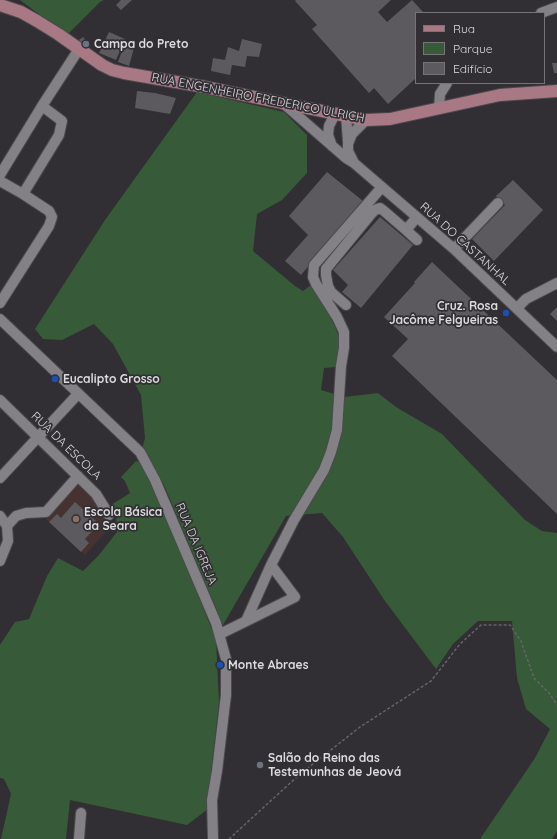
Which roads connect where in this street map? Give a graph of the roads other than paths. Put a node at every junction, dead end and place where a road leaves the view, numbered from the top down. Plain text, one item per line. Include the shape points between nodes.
1 (0, 6) edge
2 (557, 7) edge
3 (544, 12) edge
4 (79, 49) junction
5 (446, 84) edge
6 (557, 91) edge
7 (283, 104) junction
8 (42, 106) junction
9 (440, 108) junction
10 (342, 114) junction
11 (366, 120) junction
12 (348, 144) junction
13 (332, 146) junction
14 (354, 162) junction
15 (0, 175) edge
16 (0, 181) edge
17 (382, 187) junction
18 (23, 194) junction
19 (498, 203) dead end
20 (417, 217) junction
21 (406, 230) junction
22 (417, 240) dead end
23 (454, 249) junction
24 (557, 283) edge
25 (0, 302) edge
26 (346, 305) dead end
27 (517, 308) junction
28 (0, 320) edge
29 (557, 347) edge
30 (78, 394) junction
31 (0, 400) edge
32 (38, 438) junction
33 (78, 476) junction
34 (0, 478) edge
35 (109, 515) dead end
36 (0, 516) edge
37 (7, 526) junction
38 (0, 561) edge
39 (271, 565) junction
40 (246, 621) junction
41 (220, 634) junction
42 (81, 813) dead end
43 (79, 839) edge
44 (213, 839) edge

1 - 4 main road, RUA ENGENHEIRO FREDERICO ULRICH via 21,12
2 - 3 street
4 - 7 main road, RUA ENGENHEIRO FREDERICO ULRICH via 102,65 124,74 205,87
4 - 8 street
5 - 9 street via 440,94
6 - 9 main road, RUA ENGENHEIRO FREDERICO ULRICH via 500,95
7 - 10 main road, RUA ENGENHEIRO FREDERICO ULRICH
7 - 13 street, RUA DO CASTANHAL
8 - 15 street
8 - 18 street via 62,120 59,135
9 - 11 main road, RUA ENGENHEIRO FREDERICO ULRICH via 390,119
10 - 11 main road, RUA ENGENHEIRO FREDERICO ULRICH
10 - 12 street, RUA DO CASTANHAL
10 - 13 street via 333,118 329,126 328,135
11 - 12 street via 352,134
12 - 14 street, RUA DO CASTANHAL via 348,151
13 - 14 street, RUA DO CASTANHAL
14 - 17 street, RUA DO CASTANHAL
16 - 18 street
17 - 20 street, RUA DO CASTANHAL
17 - 39 street via 314,265 313,277 316,284 344,332 337,430 324,470 301,507
18 - 25 street via 49,211 52,217 49,226
19 - 23 street
20 - 21 street
20 - 23 street, RUA DO CASTANHAL
21 - 22 street
21 - 26 street via 380,208 375,210 326,269 331,292
23 - 27 street, RUA DO CASTANHAL
24 - 27 street via 526,298
27 - 29 street, RUA DO CASTANHAL
28 - 30 street, RUA DA IGREJA
30 - 32 street
30 - 41 street, RUA DA IGREJA via 140,452 155,480
31 - 32 street, RUA DA ESCOLA
32 - 33 street, RUA DA ESCOLA
32 - 34 street
33 - 35 street, RUA DA ESCOLA via 96,494
33 - 37 street via 46,512 16,516
36 - 37 street
37 - 38 street via 8,541
39 - 40 street
39 - 40 street via 295,597
40 - 41 street
41 - 44 street, RUA DA IGREJA via 226,659 226,695 212,800
42 - 43 street

